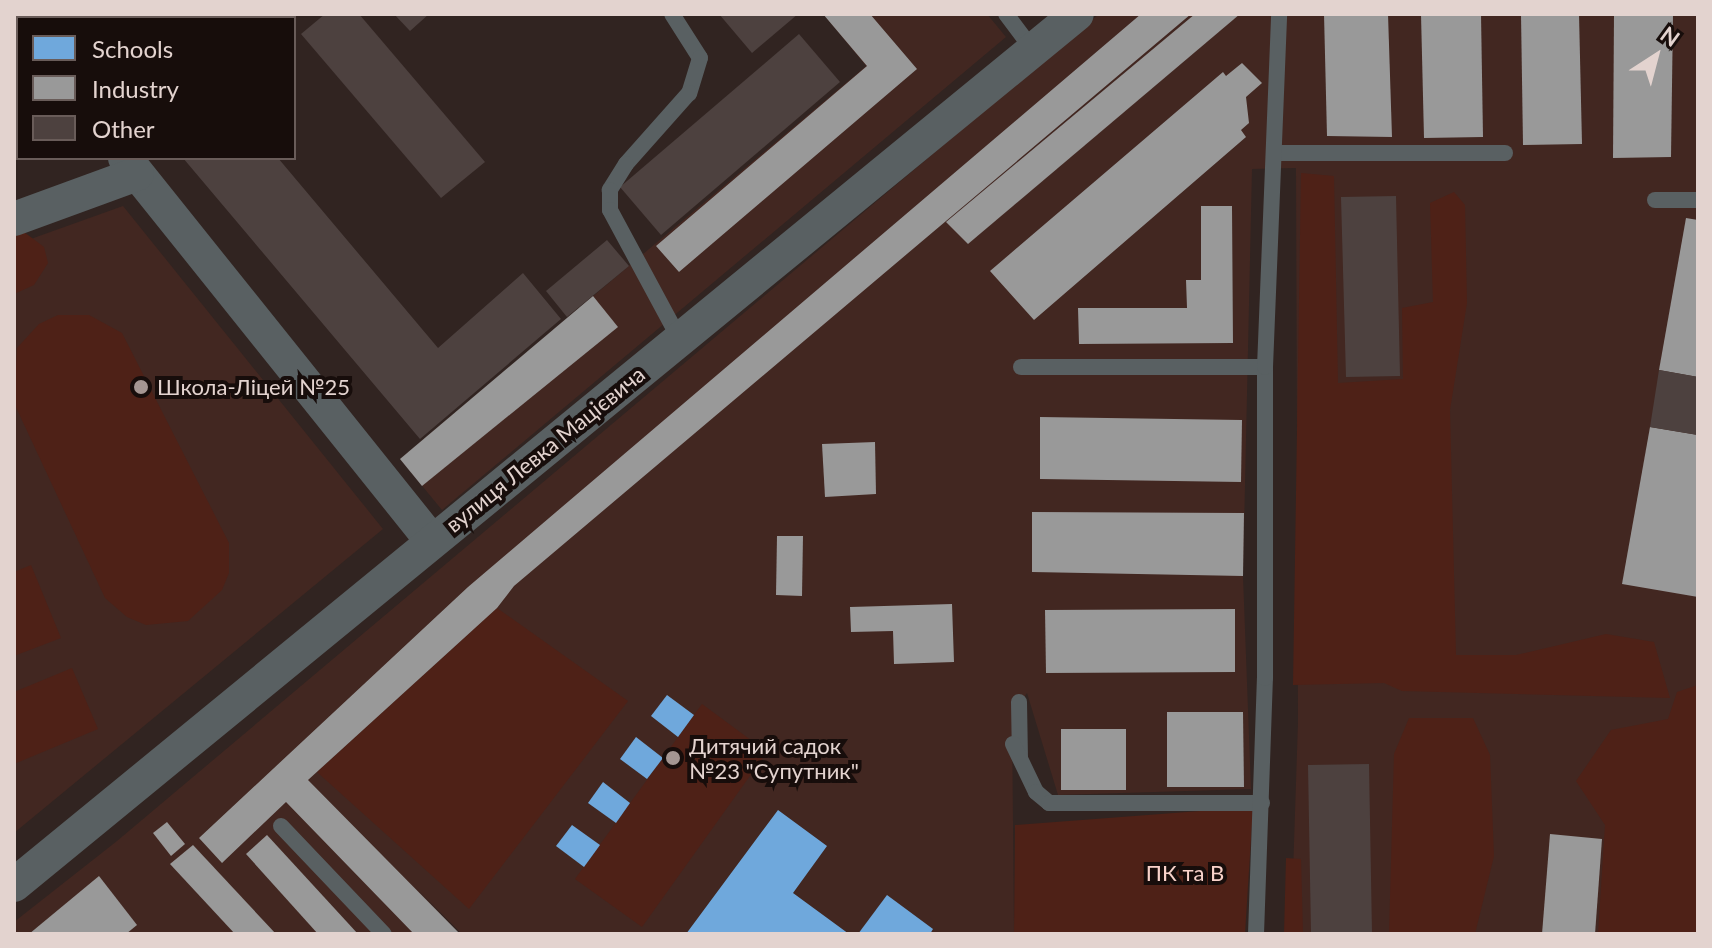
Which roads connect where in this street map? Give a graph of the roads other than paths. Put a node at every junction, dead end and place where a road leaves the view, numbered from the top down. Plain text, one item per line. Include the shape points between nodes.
1 (672, 14) edge
2 (1006, 14) edge
3 (1077, 14) edge
4 (1279, 14) edge
5 (1033, 50) junction
6 (1274, 153) junction
7 (1505, 153) dead end
8 (131, 166) edge
9 (1655, 200) dead end
10 (1698, 200) edge
11 (14, 219) edge
12 (680, 340) junction
13 (1021, 367) dead end
14 (1265, 367) junction
15 (431, 540) junction
16 (1019, 702) dead end
17 (1262, 803) junction
18 (281, 826) dead end
19 (14, 885) edge
20 (384, 934) edge
21 (1256, 934) edge

1 - 12 lane via 700,58 689,93 626,164 610,190 610,210
2 - 5 lane
3 - 5 street, вулиця Левка Мацієвича
4 - 6 lane
5 - 12 street, вулиця Левка Мацієвича
6 - 7 lane
6 - 14 lane
8 - 11 street
8 - 15 street
9 - 10 lane
12 - 15 street, вулиця Левка Мацієвича
13 - 14 lane
14 - 17 lane
15 - 19 street, вулиця Левка Мацієвича
16 - 17 lane via 1017,751 1036,792 1049,803
17 - 21 lane
18 - 20 lane

